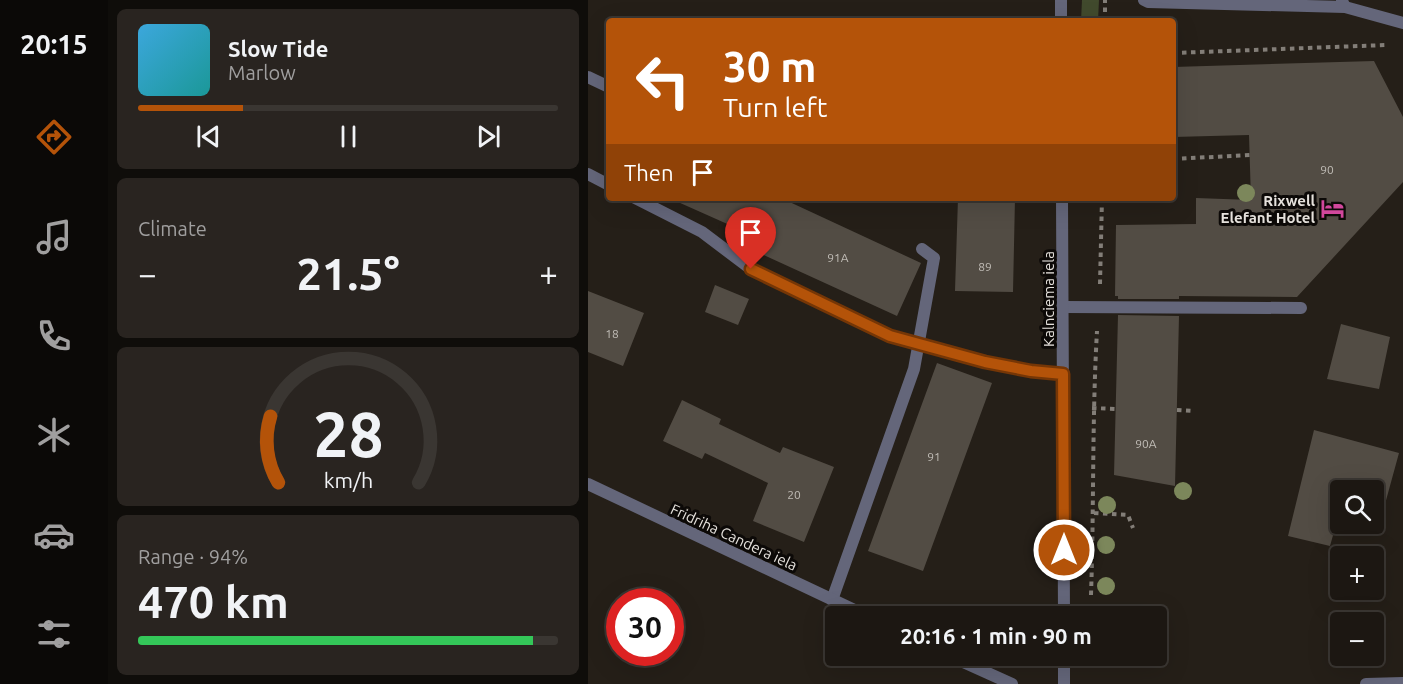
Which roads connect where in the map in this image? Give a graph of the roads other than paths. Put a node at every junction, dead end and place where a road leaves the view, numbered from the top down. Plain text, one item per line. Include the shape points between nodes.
1 (1061, 0) edge
2 (1144, 0) edge
3 (1343, 4) edge
4 (1061, 18) edge
5 (1403, 23) edge
6 (588, 77) edge
7 (606, 86) edge
8 (588, 174) edge
9 (606, 183) edge
10 (641, 201) edge
11 (1062, 201) edge
12 (922, 249) dead end
13 (1063, 307) junction
14 (1301, 308) dead end
15 (919, 344) junction
16 (1063, 374) junction
17 (588, 484) edge
18 (832, 600) junction
19 (845, 606) edge
20 (1064, 606) edge
21 (972, 666) edge
22 (1064, 666) edge
23 (1403, 683) edge
24 (1012, 684) edge
25 (1064, 684) edge
26 (1366, 684) edge

1 - 4 street
2 - 3 street
3 - 5 street
6 - 7 street
8 - 9 street
10 - 15 street via 702,232 760,274 890,336
11 - 13 street, Kalnciema iela
12 - 15 street via 934,258
13 - 14 street
13 - 16 street, Kalnciema iela
15 - 16 street via 985,362
15 - 18 street via 911,378
16 - 20 street, Kalnciema iela
17 - 18 street, Fridriha Candera iela
18 - 19 street, Fridriha Candera iela
21 - 24 street
22 - 25 street
23 - 26 street

